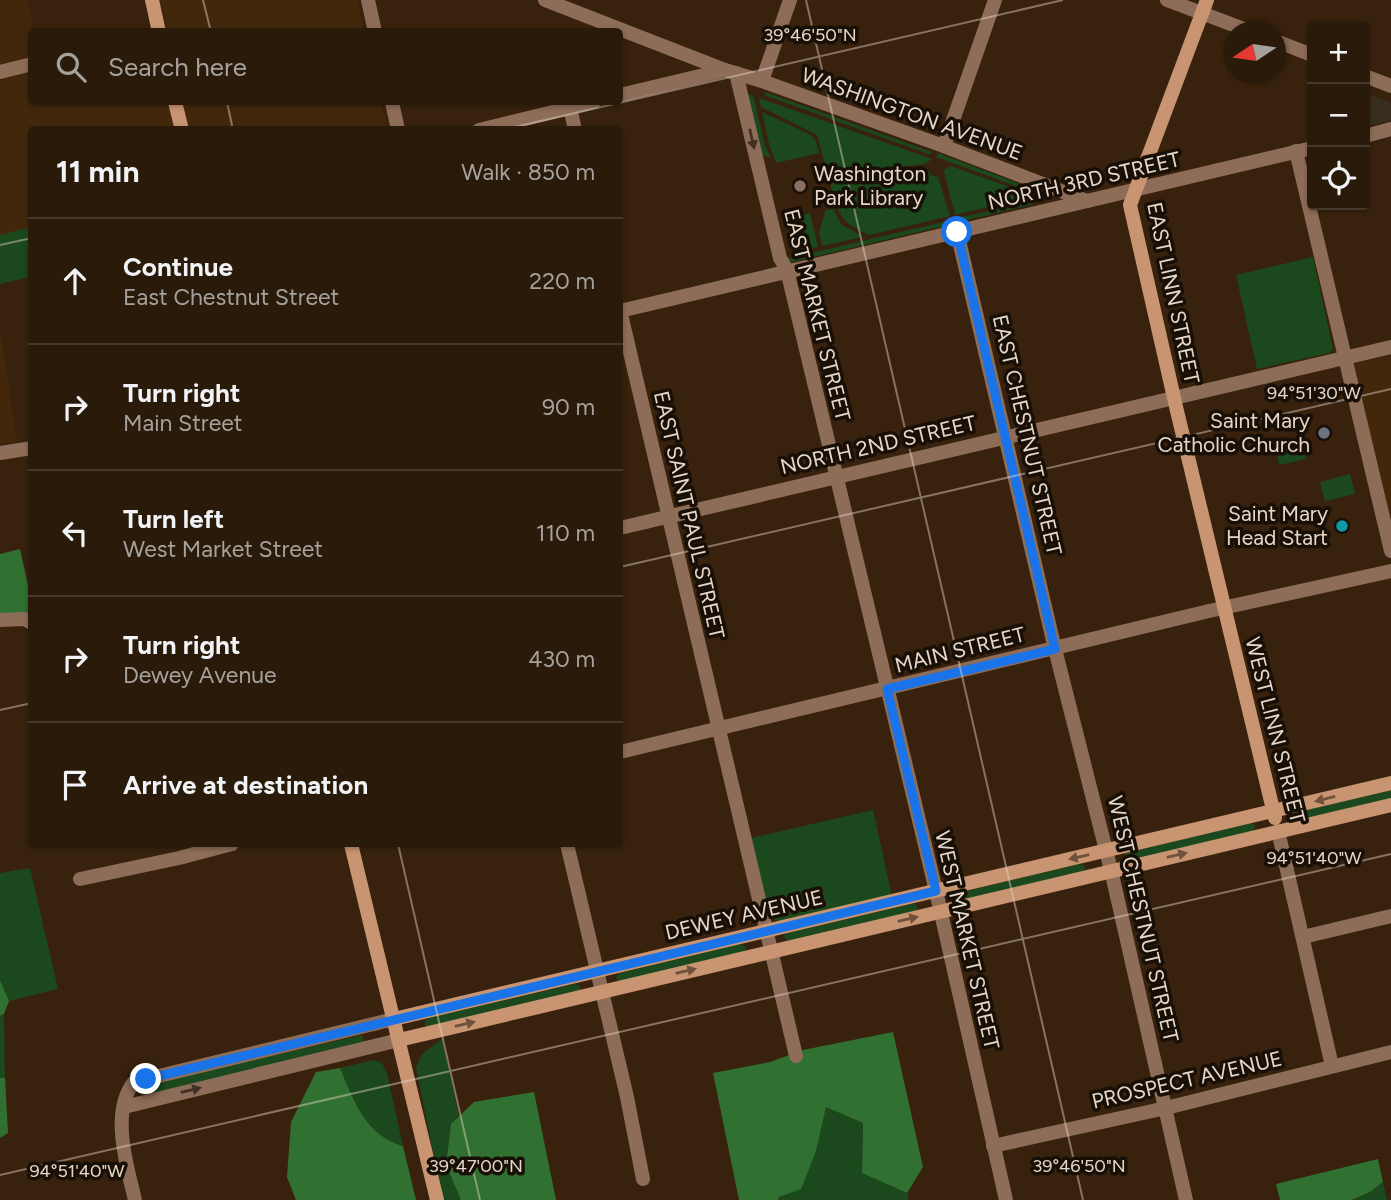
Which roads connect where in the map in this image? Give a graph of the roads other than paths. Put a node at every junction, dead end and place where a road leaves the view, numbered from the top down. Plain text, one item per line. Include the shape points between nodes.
1 (152, 0) edge
2 (368, 0) edge
3 (545, 0) edge
4 (790, 0) edge
5 (995, 0) edge
6 (1167, 0) edge
7 (579, 6) edge
8 (1205, 6) edge
9 (1232, 21) edge
10 (158, 28) edge
11 (374, 28) edge
12 (1286, 45) edge
13 (1307, 53) edge
14 (28, 65) edge
15 (731, 71) junction
16 (0, 72) edge
17 (1370, 78) edge
18 (762, 81) junction
19 (1391, 86) edge
20 (623, 94) edge
21 (177, 105) edge
22 (393, 105) edge
23 (580, 105) edge
24 (570, 107) junction
25 (181, 126) edge
26 (397, 126) edge
27 (495, 126) edge
28 (574, 126) edge
29 (1391, 129) edge
30 (1370, 134) edge
31 (944, 146) junction
32 (1307, 149) edge
33 (1296, 151) junction
34 (1134, 191) junction
35 (1087, 201) junction
36 (957, 232) junction
37 (787, 271) junction
38 (623, 310) edge
39 (623, 324) edge
40 (1391, 347) edge
41 (1346, 357) junction
42 (1173, 397) junction
43 (1006, 437) junction
44 (28, 449) edge
45 (0, 453) edge
46 (835, 477) junction
47 (668, 516) junction
48 (623, 527) edge
49 (1391, 551) edge
50 (1391, 571) edge
51 (1224, 608) junction
52 (0, 620) edge
53 (28, 621) edge
54 (1055, 649) junction
55 (887, 689) junction
56 (718, 729) junction
57 (623, 751) edge
58 (1391, 783) edge
59 (1391, 805) edge
60 (1273, 811) junction
61 (1278, 831) junction
62 (219, 847) edge
63 (352, 847) edge
64 (568, 847) edge
65 (1106, 850) junction
66 (1111, 870) junction
67 (80, 879) dead end
68 (936, 891) junction
69 (940, 911) junction
70 (1391, 916) edge
71 (766, 931) junction
72 (1303, 937) junction
73 (771, 951) junction
74 (597, 971) junction
75 (601, 992) junction
76 (394, 1019) junction
77 (399, 1040) junction
78 (1391, 1052) edge
79 (796, 1056) dead end
80 (1332, 1066) junction
81 (124, 1107) junction
82 (1166, 1108) junction
83 (993, 1146) junction
84 (643, 1179) dead end
85 (135, 1200) edge
86 (436, 1200) edge
87 (1006, 1200) edge
88 (1186, 1200) edge

1 - 10 street
2 - 11 street
3 - 7 street
4 - 18 street
5 - 31 street
6 - 8 street
7 - 15 street
8 - 9 street
8 - 34 street
12 - 13 street
14 - 16 street
15 - 18 street, WASHINGTON AVENUE
15 - 20 street
15 -> 37 street, EAST MARKET STREET
17 - 19 street
18 - 31 street, WASHINGTON AVENUE
21 - 25 street
22 - 26 street
23 - 24 street
24 - 27 street
24 - 28 street
29 - 30 street
31 - 35 street, WASHINGTON AVENUE
32 - 33 street, NORTH 3RD STREET
33 - 34 street, NORTH 3RD STREET
33 - 41 street
34 - 35 street, NORTH 3RD STREET
34 - 42 street, EAST LINN STREET via 1130,205
35 - 36 street, NORTH 3RD STREET
36 - 37 street, NORTH 3RD STREET
36 - 43 street, EAST CHESTNUT STREET
37 - 38 street, NORTH 3RD STREET
37 - 46 street, EAST MARKET STREET
39 - 47 street, EAST SAINT PAUL STREET
40 - 41 street, NORTH 2ND STREET
41 - 42 street, NORTH 2ND STREET
41 - 49 street
42 - 43 street, NORTH 2ND STREET
42 - 51 street, EAST LINN STREET
43 - 46 street, NORTH 2ND STREET
43 - 54 street, EAST CHESTNUT STREET
44 - 45 street
46 - 47 street, NORTH 2ND STREET
46 - 55 street, EAST MARKET STREET
47 - 48 street, NORTH 2ND STREET
47 - 56 street, EAST SAINT PAUL STREET
50 - 51 street, MAIN STREET
51 - 54 street, MAIN STREET
51 - 60 street, WEST LINN STREET
52 - 53 street
54 - 55 street, MAIN STREET
54 - 65 street, WEST CHESTNUT STREET
55 - 56 street, MAIN STREET
55 - 68 street, WEST MARKET STREET
56 - 57 street, MAIN STREET
56 - 71 street, EAST SAINT PAUL STREET
58 -> 60 street, DEWEY AVENUE
59 - 61 street, DEWEY AVENUE
60 - 61 street, WEST LINN STREET
60 - 65 street, DEWEY AVENUE
66 -> 61 street, DEWEY AVENUE
61 - 72 street, WEST LINN STREET
62 - 67 street
63 - 76 street
64 - 74 street
65 - 66 street, WEST CHESTNUT STREET
65 -> 68 street, DEWEY AVENUE
66 - 69 street, DEWEY AVENUE
66 - 82 street, WEST CHESTNUT STREET
68 - 69 street, WEST MARKET STREET
68 - 71 street, DEWEY AVENUE
73 -> 69 street, DEWEY AVENUE
69 - 83 street, WEST MARKET STREET
70 - 72 street
71 - 73 street, EAST SAINT PAUL STREET
71 - 74 street, DEWEY AVENUE
72 - 80 street, WEST LINN STREET
75 -> 73 street, DEWEY AVENUE
73 - 79 street, EAST SAINT PAUL STREET
74 - 75 street
74 - 76 street, DEWEY AVENUE
77 -> 75 street, DEWEY AVENUE
75 - 84 street
76 - 77 street
76 - 81 street, DEWEY AVENUE via 134,1082
81 -> 77 street, DEWEY AVENUE
77 - 86 street
78 - 80 street, PROSPECT AVENUE
80 - 82 street, PROSPECT AVENUE
81 - 85 street via 122,1132
82 - 83 street, PROSPECT AVENUE
82 - 88 street, WEST CHESTNUT STREET
83 - 87 street, WEST MARKET STREET

